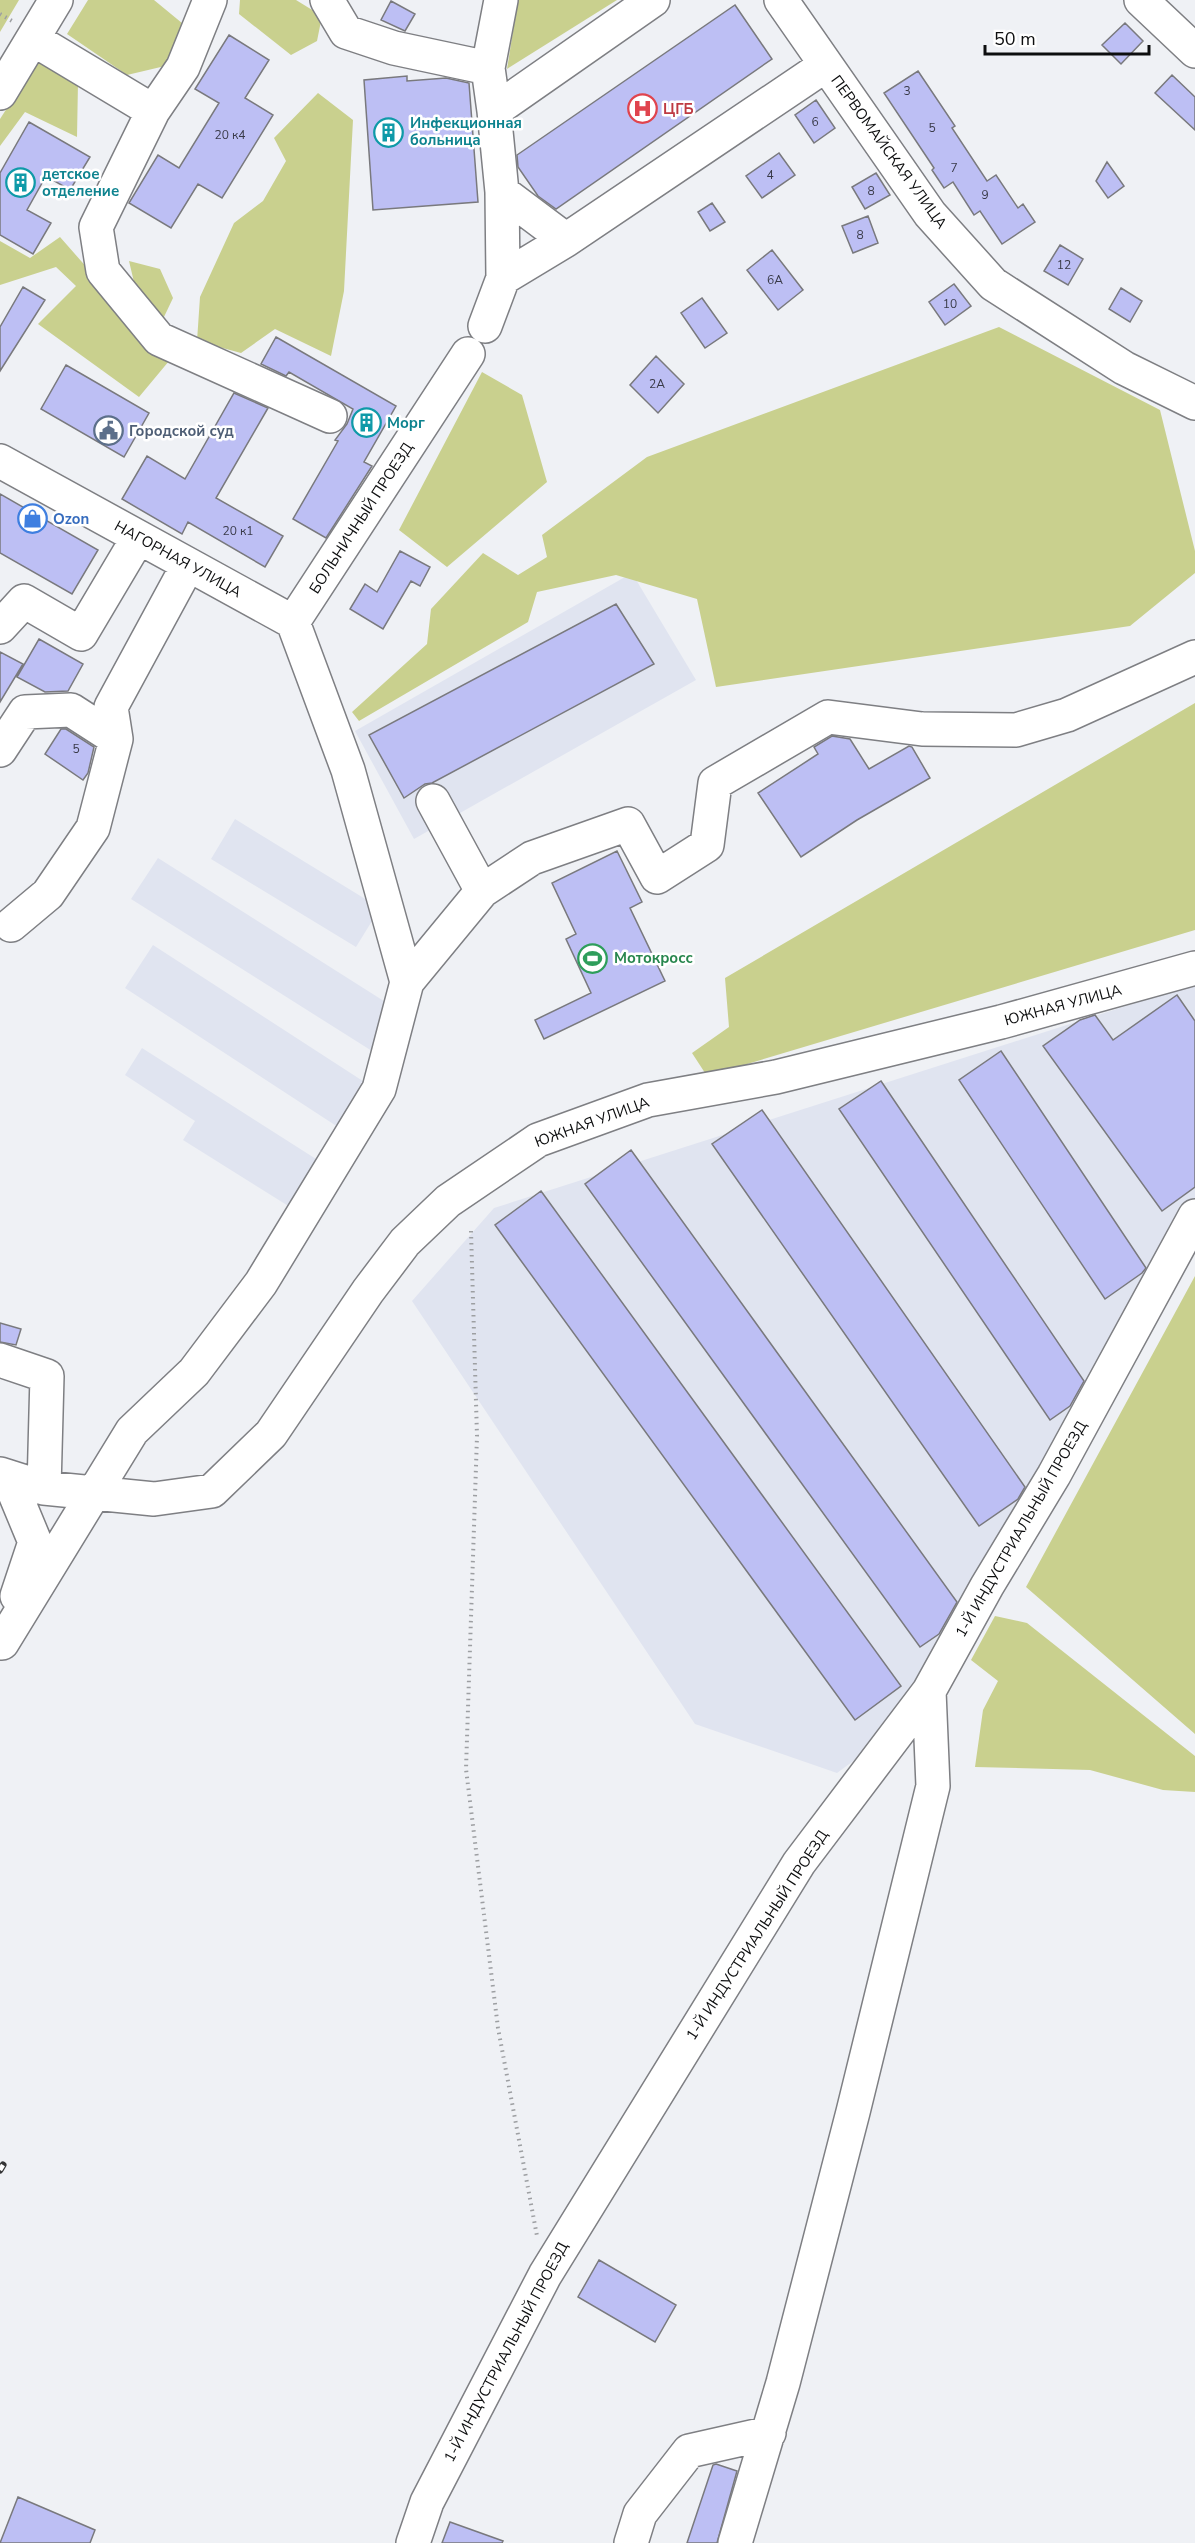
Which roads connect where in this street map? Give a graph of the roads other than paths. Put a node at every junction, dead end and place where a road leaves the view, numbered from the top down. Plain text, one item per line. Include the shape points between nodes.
1 (56, 0) edge
2 (327, 0) edge
3 (501, 0) edge
4 (653, 0) edge
5 (781, 0) edge
6 (1141, 0) edge
7 (199, 4) edge
8 (23, 30) junction
9 (1195, 51) edge
10 (826, 65) junction
11 (488, 68) junction
12 (0, 91) edge
13 (153, 111) junction
14 (494, 111) junction
15 (502, 192) junction
16 (566, 240) junction
17 (503, 278) junction
18 (485, 326) dead end
19 (468, 354) dead end
20 (1195, 403) edge
21 (330, 416) dead end
22 (0, 461) edge
23 (138, 538) junction
24 (188, 565) junction
25 (293, 622) junction
26 (0, 627) edge
27 (1195, 657) edge
28 (116, 739) junction
29 (0, 750) edge
30 (433, 801) dead end
31 (482, 891) junction
32 (11, 925) dead end
33 (1195, 968) edge
34 (408, 982) junction
35 (1195, 1216) edge
36 (0, 1360) edge
37 (4, 1475) edge
38 (44, 1488) junction
39 (95, 1492) junction
40 (1, 1646) edge
41 (929, 1690) junction
42 (769, 2433) junction
43 (413, 2543) edge
44 (631, 2543) edge
45 (735, 2543) edge

1 - 8 street
2 - 11 street via 346,32 394,48
3 - 11 street
4 - 14 street
5 - 10 street, ПЕРВОМАЙСКАЯ УЛИЦА
6 - 9 street
7 - 13 street via 183,67
8 - 12 street
8 - 13 street
10 - 16 street
10 - 20 street, ПЕРВОМАЙСКАЯ УЛИЦА via 930,214 993,284 1124,368
11 - 14 street
13 - 21 street via 96,227 102,271 159,339
14 - 15 street
15 - 16 street
15 - 17 street
16 - 17 street
17 - 18 street
19 - 25 street, БОЛЬНИЧНЫЙ ПРОЕЗД
22 - 23 street, НАГОРНАЯ УЛИЦА
23 - 24 street, НАГОРНАЯ УЛИЦА
23 - 26 street via 81,634 24,602
24 - 25 street, НАГОРНАЯ УЛИЦА
24 - 28 street via 111,707
25 - 34 street via 348,770
27 - 31 street via 1066,715 1016,730 922,729 828,717 715,783 707,845 657,877 628,824 532,858
28 - 29 street via 71,710 25,712
28 - 32 street via 93,828 48,894
30 - 31 street
31 - 34 street
33 - 39 street, ЮЖНАЯ УЛИЦА via 989,1025 776,1077 648,1100 538,1140 448,1201 405,1242 271,1434 212,1491 154,1499
34 - 39 street via 379,1089 267,1272 194,1372 132,1431
35 - 41 street, 1-Й ИНДУСТРИАЛЬНЫЙ ПРОЕЗД via 1054,1475
36 - 38 street via 47,1376
37 - 38 street, ЮЖНАЯ УЛИЦА
37 - 40 street via 35,1542
38 - 39 street, ЮЖНАЯ УЛИЦА
39 - 40 street
41 - 42 street via 933,1786 854,2112
41 - 43 street, 1-Й ИНДУСТРИАЛЬНЫЙ ПРОЕЗД via 799,1863 545,2275 427,2502
42 - 44 street via 689,2451 640,2514
42 - 45 street

